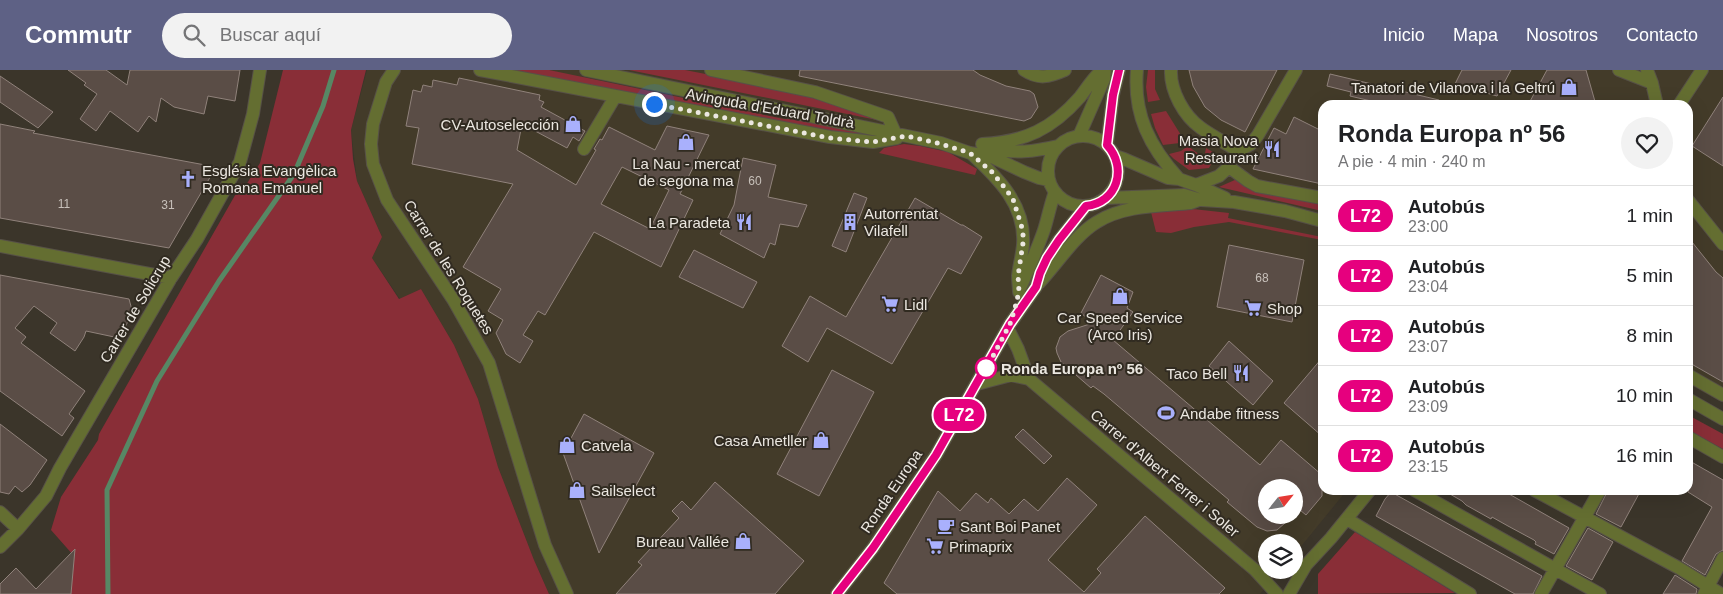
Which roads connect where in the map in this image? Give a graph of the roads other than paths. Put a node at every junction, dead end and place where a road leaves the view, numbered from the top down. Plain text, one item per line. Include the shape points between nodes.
1 (260, 70) edge
2 (394, 70) edge
3 (480, 70) edge
4 (586, 70) edge
5 (711, 70) edge
6 (1024, 70) edge
7 (1064, 70) edge
8 (1102, 70) edge
9 (1105, 70) edge
10 (1119, 70) edge
11 (1137, 70) edge
12 (1171, 70) edge
13 (1296, 70) edge
14 (1619, 70) edge
15 (1647, 70) edge
16 (1702, 70) edge
17 (1652, 83) junction
18 (615, 96) junction
19 (1656, 100) edge
20 (1682, 100) edge
21 (902, 136) junction
22 (1079, 136) junction
23 (941, 144) junction
24 (982, 144) junction
25 (1107, 145) junction
26 (1058, 146) junction
27 (584, 149) dead end
28 (1238, 151) junction
29 (970, 153) junction
30 (1115, 156) junction
31 (1229, 166) junction
32 (1049, 180) junction
33 (1179, 180) junction
34 (1196, 185) junction
35 (1055, 192) junction
36 (1318, 197) edge
37 (1106, 198) junction
38 (1201, 200) junction
39 (1234, 202) junction
40 (1086, 206) junction
41 (1693, 206) edge
42 (1318, 221) edge
43 (1723, 244) edge
44 (0, 246) edge
45 (171, 278) junction
46 (1036, 287) junction
47 (1019, 292) junction
48 (1009, 326) junction
49 (1693, 378) edge
50 (1029, 379) junction
51 (977, 384) junction
52 (1723, 395) edge
53 (1693, 401) edge
54 (1723, 419) edge
55 (1693, 440) edge
56 (1723, 457) edge
57 (1366, 495) edge
58 (1423, 495) edge
59 (1543, 495) edge
60 (1597, 495) edge
61 (0, 512) edge
62 (1583, 518) junction
63 (1347, 519) junction
64 (18, 529) junction
65 (0, 547) edge
66 (1723, 558) edge
67 (1555, 569) junction
68 (1706, 590) edge
69 (568, 594) edge
70 (837, 594) edge
71 (1278, 594) edge
72 (1289, 594) edge
73 (1470, 594) edge
74 (1541, 594) edge
75 (1600, 594) edge
76 (1721, 594) edge

1 - 45 street, Carrer de Solicrup via 253,114 240,162
2 - 69 street, Carrer de les Roquetes via 386,82 373,124 373,164 387,200 454,301 489,363 545,545
3 - 18 street, Avinguda d'Eduard Toldrà
4 - 21 street, Avinguda d'Eduard Toldrà
5 - 21 street, Avinguda d'Eduard Toldrà via 852,103 888,117
6 - 7 street via 1049,77
8 - 24 street via 1068,109 1046,127 1026,137
9 - 22 street
10 - 25 street
11 - 33 street via 1137,99 1144,128 1151,144
12 - 28 street via 1178,99 1190,118
13 - 28 street via 1258,135 1251,144
14 - 17 street
15 - 17 street
16 - 20 street
17 - 19 street
18 - 21 street, Avinguda d'Eduard Toldrà via 830,138 872,142
18 - 27 street
21 - 23 street, Avinguda d'Eduard Toldrà
22 - 25 street via 1092,137
22 - 26 street
23 - 24 street, Avinguda d'Eduard Toldrà
23 - 29 street, Avinguda d'Eduard Toldrà
24 - 26 street, Avinguda d'Eduard Toldrà via 999,150 1026,152
25 - 30 street
26 - 32 street via 1049,164
28 - 31 street
29 - 32 street, Avinguda d'Eduard Toldrà via 992,157
29 - 47 street via 1005,188 1019,214 1023,231
30 - 33 street
30 - 37 street via 1118,181
31 - 34 street via 1219,176
31 - 36 street via 1257,186
32 - 35 street
33 - 34 street
34 - 39 street
35 - 40 street via 1069,203
35 - 47 street, Ronda Europa via 1037,250
37 - 38 street via 1184,195
37 - 40 street
38 - 39 street
38 - 46 street via 1127,211 1096,222
39 - 42 street
40 - 46 street, Ronda Europa via 1047,258
41 - 43 street
44 - 45 street
45 - 64 street, Carrer de Solicrup via 46,496
46 - 48 street, Ronda Europa
47 - 48 street, Ronda Europa
48 - 50 street
48 - 51 street, Ronda Europa
49 - 52 street
50 - 51 street via 1011,375
50 - 71 street, Carrer d'Albert Ferrer i Soler via 1255,570
51 - 70 street, Ronda Europa via 936,455 873,548
53 - 54 street
55 - 56 street
57 - 63 street
58 - 67 street
59 - 62 street
60 - 62 street
61 - 64 street
62 - 67 street
62 - 68 street via 1679,568
63 - 72 street via 1306,565
63 - 73 street
64 - 65 street, Carrer de Solicrup
66 - 68 street
67 - 74 street
67 - 75 street
68 - 76 street

